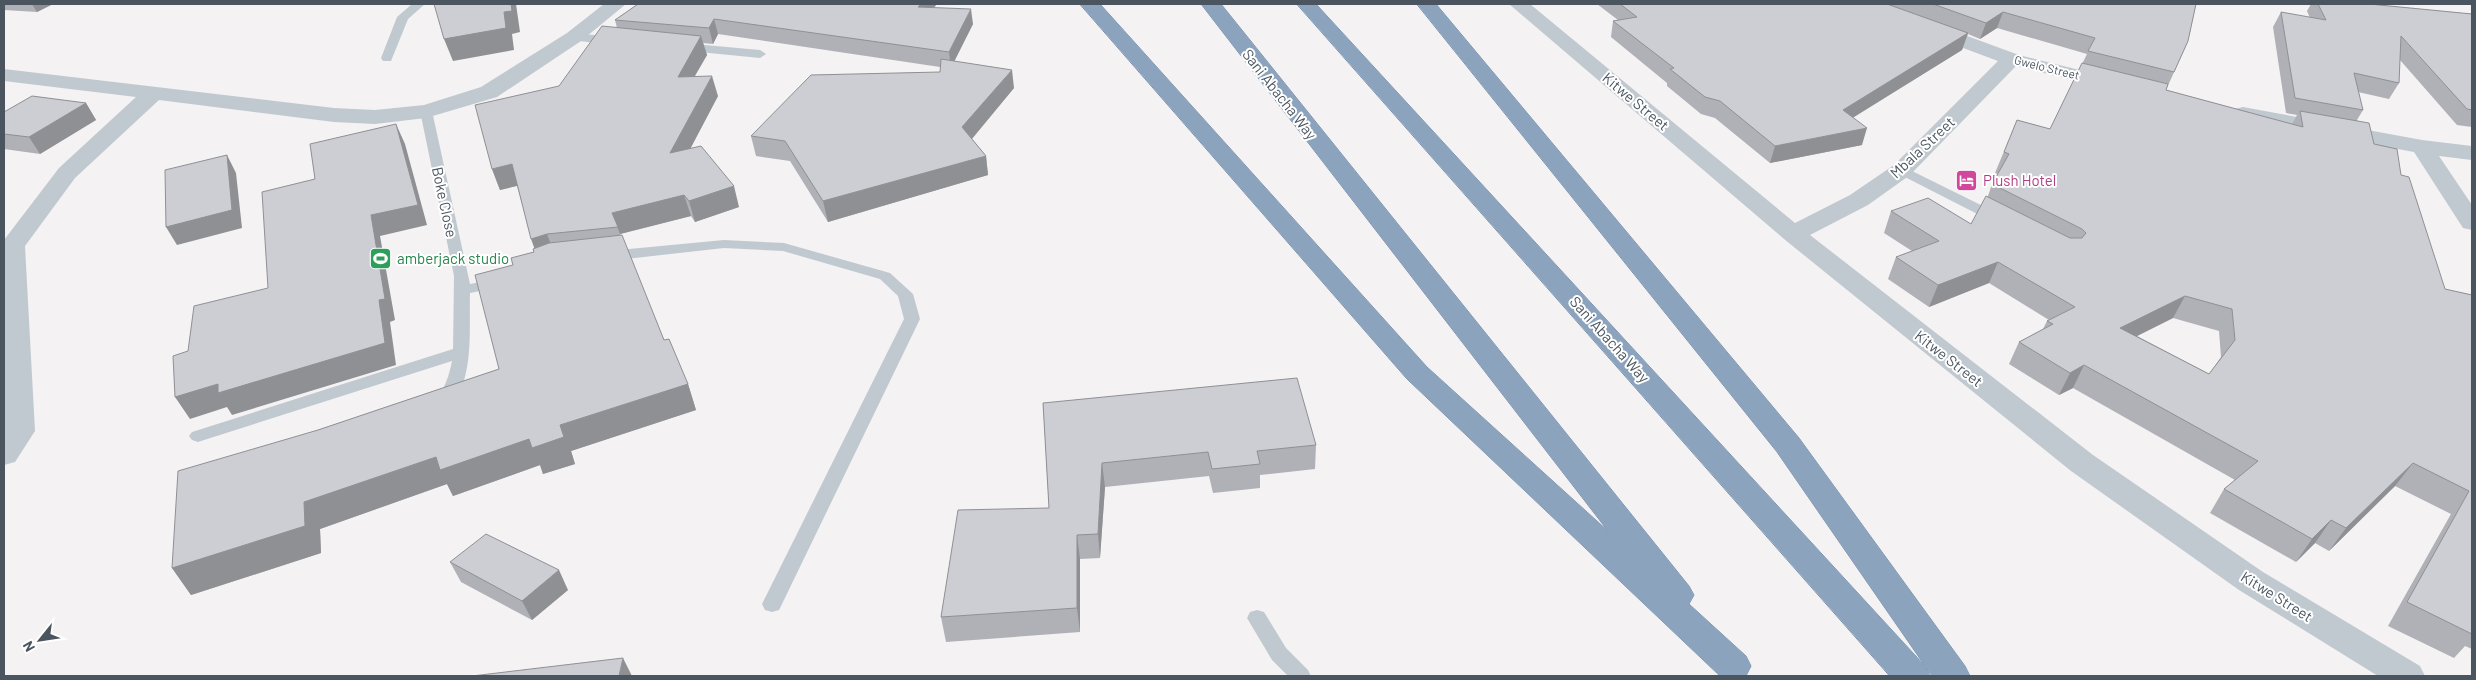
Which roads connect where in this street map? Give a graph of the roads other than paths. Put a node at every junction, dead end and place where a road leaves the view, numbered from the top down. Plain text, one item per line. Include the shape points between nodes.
1 (419, 4) edge
2 (616, 4) edge
3 (1090, 4) edge
4 (1211, 4) edge
5 (1306, 4) edge
6 (1426, 4) edge
7 (1519, 4) edge
8 (1863, 4) edge
9 (574, 37) junction
10 (623, 42) edge
11 (672, 46) edge
12 (760, 54) dead end
13 (387, 58) dead end
14 (2012, 59) junction
15 (8, 78) edge
16 (2133, 88) edge
17 (154, 93) junction
18 (426, 111) junction
19 (2226, 111) edge
20 (2422, 147) junction
21 (2472, 153) edge
22 (1902, 170) junction
23 (2472, 223) edge
24 (2014, 228) edge
25 (1793, 234) junction
26 (593, 258) edge
27 (519, 275) edge
28 (463, 290) junction
29 (461, 352) junction
30 (434, 411) edge
31 (198, 436) dead end
32 (4, 455) edge
33 (772, 604) dead end
34 (1257, 618) dead end
35 (1738, 671) edge
36 (1301, 676) edge
37 (1912, 676) edge
38 (1952, 676) edge
39 (2407, 676) edge

1 - 13 lane via 403,17
2 - 9 street
3 - 35 highway via 1417,373
4 - 35 highway, Sani Abacha Way
5 - 37 highway, Sani Abacha Way
6 - 38 highway via 1788,445
7 - 25 street, Kitwe Street
8 - 14 street, Gwelo Street
9 - 10 lane
9 - 18 street via 489,92
11 - 12 lane
14 - 16 street, Gwelo Street
14 - 22 street, Mbala Street
15 - 17 street
17 - 18 street via 334,115 375,117
17 - 32 street via 67,173 12,246 20,431
18 - 28 lane, Boke Close
19 - 20 street
20 - 21 street
20 - 23 street
22 - 24 lane
22 - 25 street, Mbala Street via 1859,200
25 - 39 street, Kitwe Street via 2082,463 2251,581
26 - 33 lane via 724,244 784,247 885,276 905,294 912,319
27 - 28 lane via 492,286
28 - 29 lane, Boke Close
29 - 30 lane, Boke Close via 458,376 448,400
29 - 31 lane
34 - 36 lane via 1279,654

